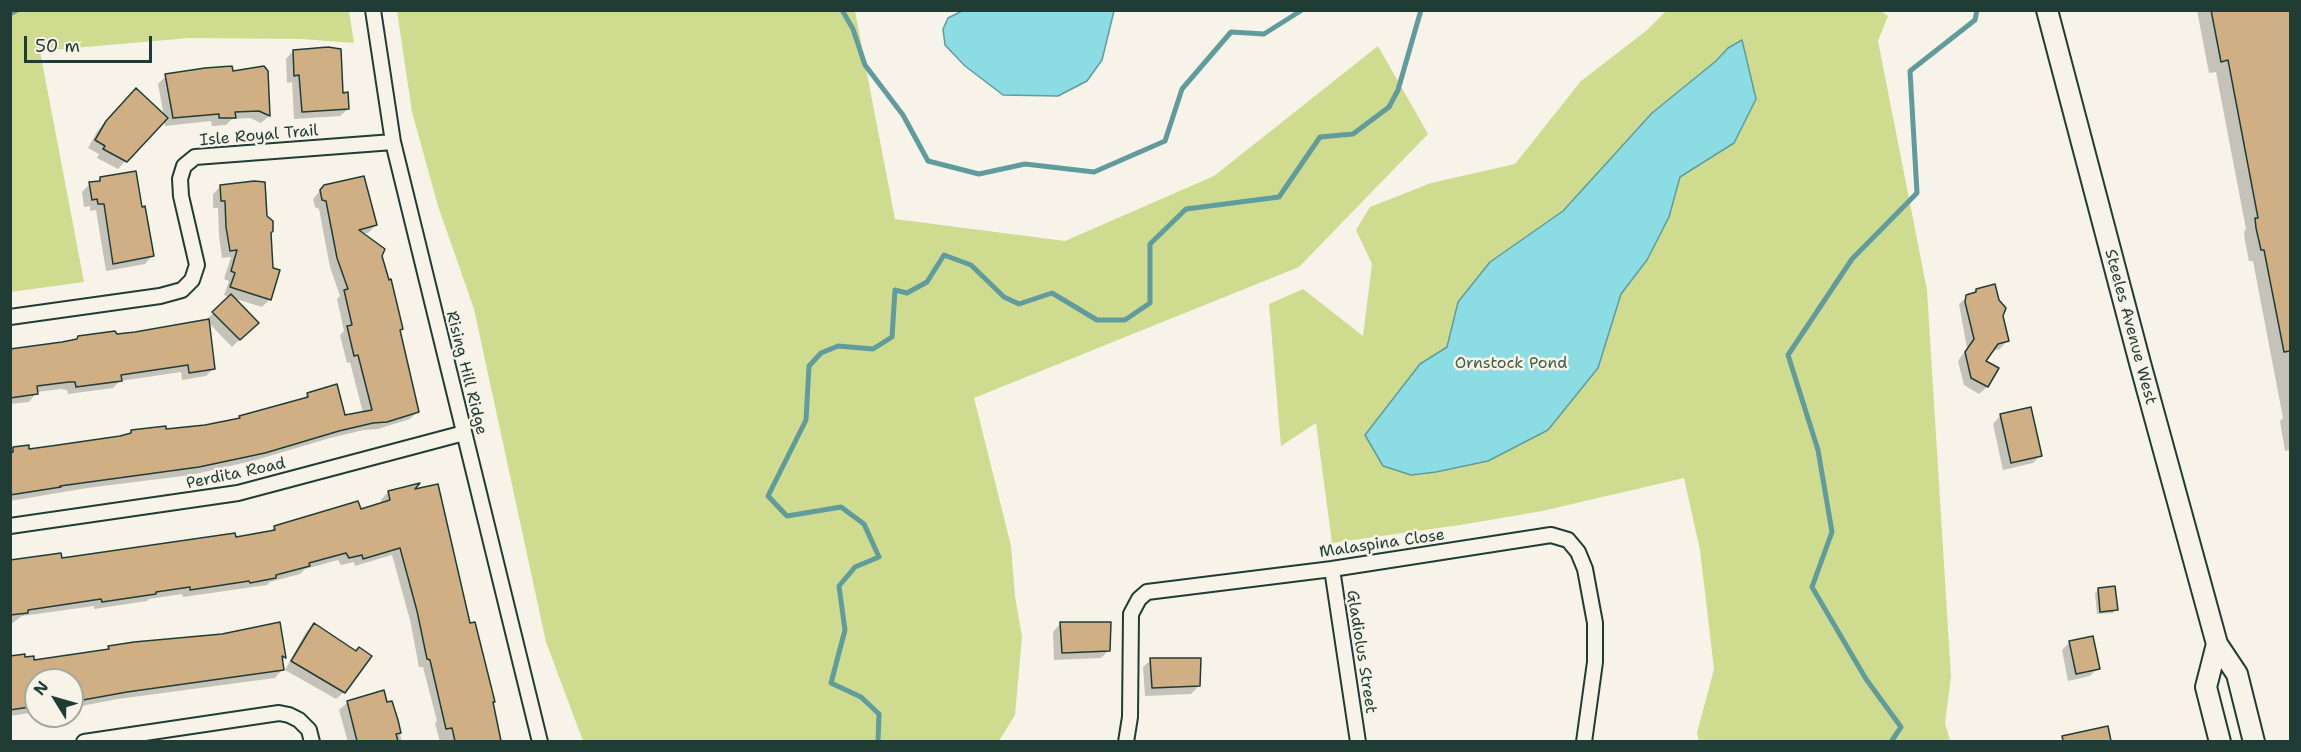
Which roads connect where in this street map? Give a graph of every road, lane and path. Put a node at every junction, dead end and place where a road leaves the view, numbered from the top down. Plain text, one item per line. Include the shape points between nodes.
1 (373, 10) edge
2 (2047, 10) edge
3 (393, 142) junction
4 (10, 317) edge
5 (464, 432) junction
6 (10, 526) edge
7 (1332, 569) junction
8 (2217, 644) junction
9 (84, 741) edge
10 (312, 741) edge
11 (540, 741) edge
12 (1126, 741) edge
13 (1358, 741) edge
14 (1584, 741) edge
15 (2220, 741) edge
16 (2254, 741) edge

1 - 3 street, Rising Hill Ridge
2 - 8 main road, Steeles Avenue West
3 - 4 street, Isle Royal Trail via 195,157 184,166 180,179 197,265 192,280 182,290
3 - 5 street, Rising Hill Ridge
5 - 6 street, Perdita Road via 238,493
5 - 11 street, Rising Hill Ridge
7 - 12 street, Malaspina Close via 1147,592 1138,599 1130,622 1131,696
7 - 13 street, Gladiolus Street
7 - 14 street, Malaspina Close via 1543,536 1568,540 1582,560 1595,623 1595,663
8 - 15 main road, Steeles Avenue West via 2206,687
8 - 16 main road, Steeles Avenue West via 2237,674
9 - 10 street via 279,713 299,720 309,730

